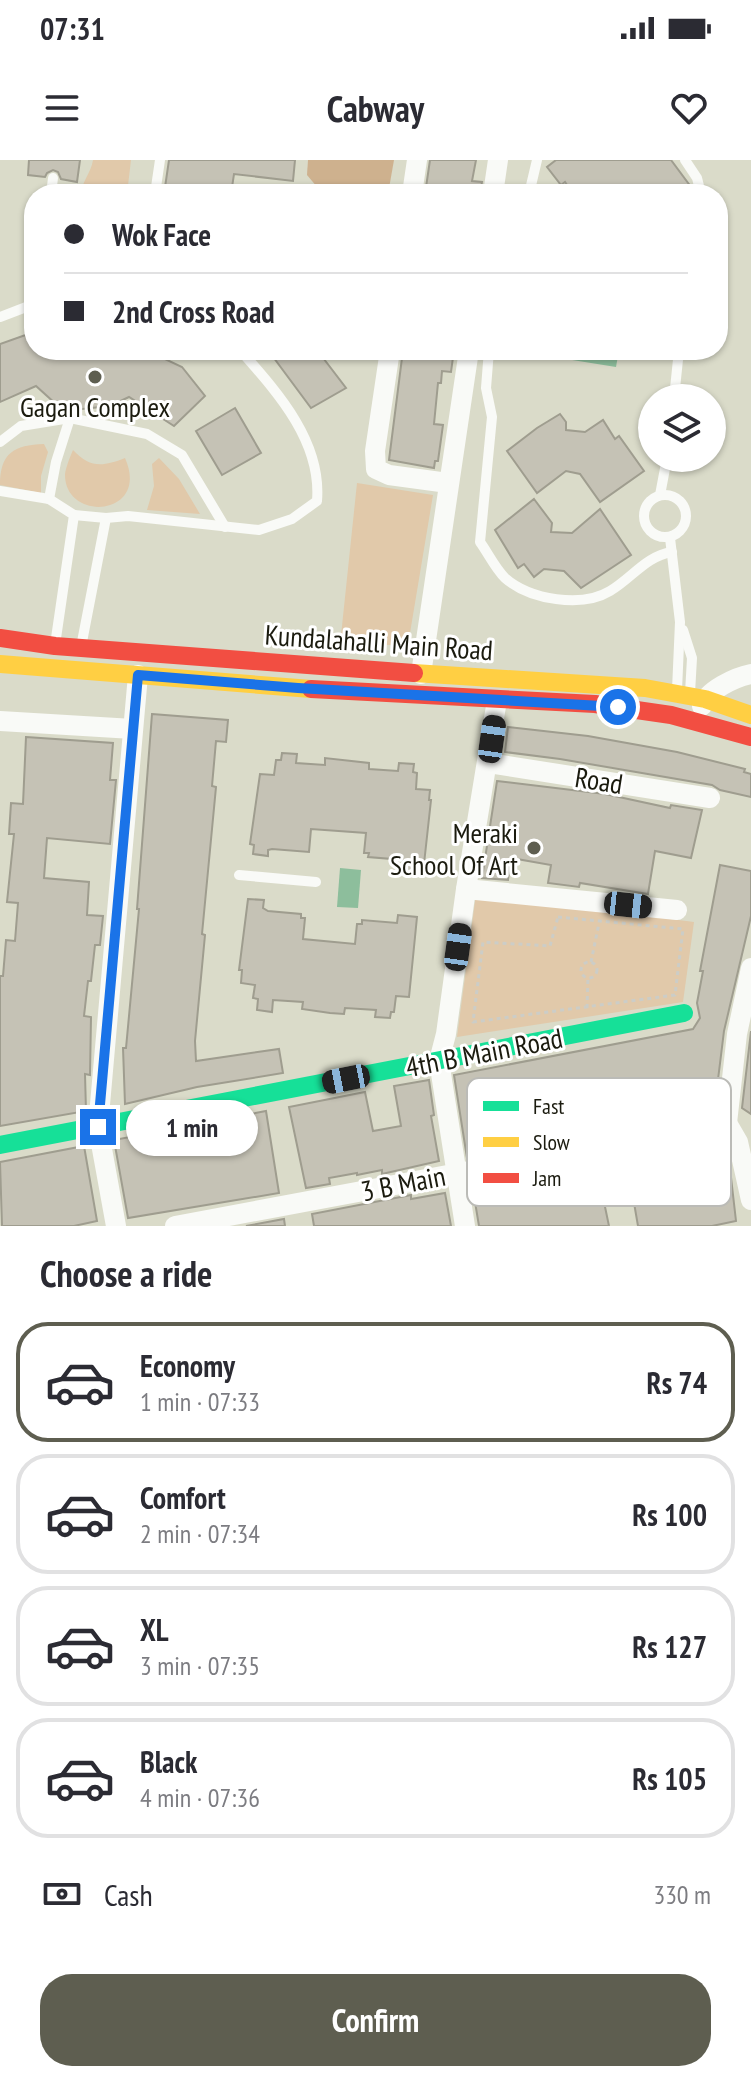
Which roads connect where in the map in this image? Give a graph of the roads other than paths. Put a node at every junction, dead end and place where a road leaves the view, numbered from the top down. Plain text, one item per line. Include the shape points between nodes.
1 (160, 160) edge
2 (417, 160) edge
3 (498, 160) edge
4 (537, 160) edge
5 (685, 160) edge
6 (53, 178) dead end
7 (52, 184) edge
8 (156, 184) edge
9 (413, 184) edge
10 (494, 184) edge
11 (531, 184) edge
12 (698, 184) edge
13 (24, 308) edge
14 (0, 317) edge
15 (249, 360) edge
16 (389, 360) edge
17 (467, 360) edge
18 (488, 360) edge
19 (678, 360) edge
20 (675, 384) edge
21 (70, 418) junction
22 (0, 442) edge
23 (664, 472) edge
24 (448, 483) junction
25 (0, 491) edge
26 (660, 495) junction
27 (49, 499) junction
28 (74, 515) junction
29 (106, 518) junction
30 (225, 527) junction
31 (670, 538) junction
32 (672, 552) junction
33 (0, 638) edge
34 (55, 646) junction
35 (81, 648) junction
36 (0, 664) edge
37 (421, 674) junction
38 (751, 674) edge
39 (138, 675) junction
40 (690, 695) junction
41 (497, 700) junction
42 (751, 715) edge
43 (684, 718) junction
44 (0, 721) edge
45 (133, 729) junction
46 (751, 737) edge
47 (489, 763) junction
48 (710, 798) dead end
49 (239, 875) dead end
50 (316, 882) dead end
51 (466, 889) junction
52 (677, 910) dead end
53 (751, 968) edge
54 (684, 1013) dead end
55 (439, 1061) junction
56 (731, 1087) edge
57 (98, 1127) junction
58 (731, 1130) edge
59 (0, 1145) edge
60 (467, 1171) edge
61 (456, 1173) junction
62 (751, 1200) edge
63 (116, 1226) edge
64 (175, 1226) edge
65 (465, 1226) edge

1 - 8 lane
2 - 9 street
3 - 10 street
4 - 11 lane
5 - 12 lane
6 - 7 lane
13 - 14 lane
15 - 30 lane via 277,392 306,439 318,481 317,501 292,519 259,530
16 - 24 street via 376,469
17 - 24 street
18 - 32 lane via 486,388 492,417 480,542 505,578 531,593 581,601 609,591 645,563
19 - 20 lane
21 - 22 lane via 21,426
21 - 27 lane
21 - 30 lane via 147,434 182,455
23 - 26 lane
24 - 37 street
25 - 27 lane
26 - 31 lane via 650,500 644,521 649,532
26 - 31 lane via 674,496 684,505 687,518 682,530
27 - 28 lane
28 - 29 lane
28 - 34 lane
29 - 30 lane
29 - 35 lane
31 - 32 lane
32 - 40 lane
33 - 34 main road, Kundalahalli Main Road
34 - 35 main road, Kundalahalli Main Road
35 - 37 main road, Kundalahalli Main Road
36 - 39 main road, Kundalahalli Main Road
37 - 40 main road, Kundalahalli Main Road
38 - 40 street
39 - 41 main road, Kundalahalli Main Road
39 - 45 street
40 - 42 main road, Kundalahalli Main Road
40 - 43 street
40 - 43 lane
41 - 43 main road, Kundalahalli Main Road via 595,704
41 - 47 street
43 - 46 main road, Kundalahalli Main Road
44 - 45 street
45 - 57 street
47 - 48 street, Road
47 - 51 street
49 - 50 lane
51 - 52 street via 601,912
51 - 55 street
53 - 56 street
54 - 55 main road, 4th B Main Road
55 - 57 main road, 4th B Main Road
55 - 61 street
57 - 59 main road, 4th B Main Road
57 - 63 street
58 - 62 street
60 - 61 street, 3 B Main
61 - 64 street, 3 B Main
61 - 65 street

